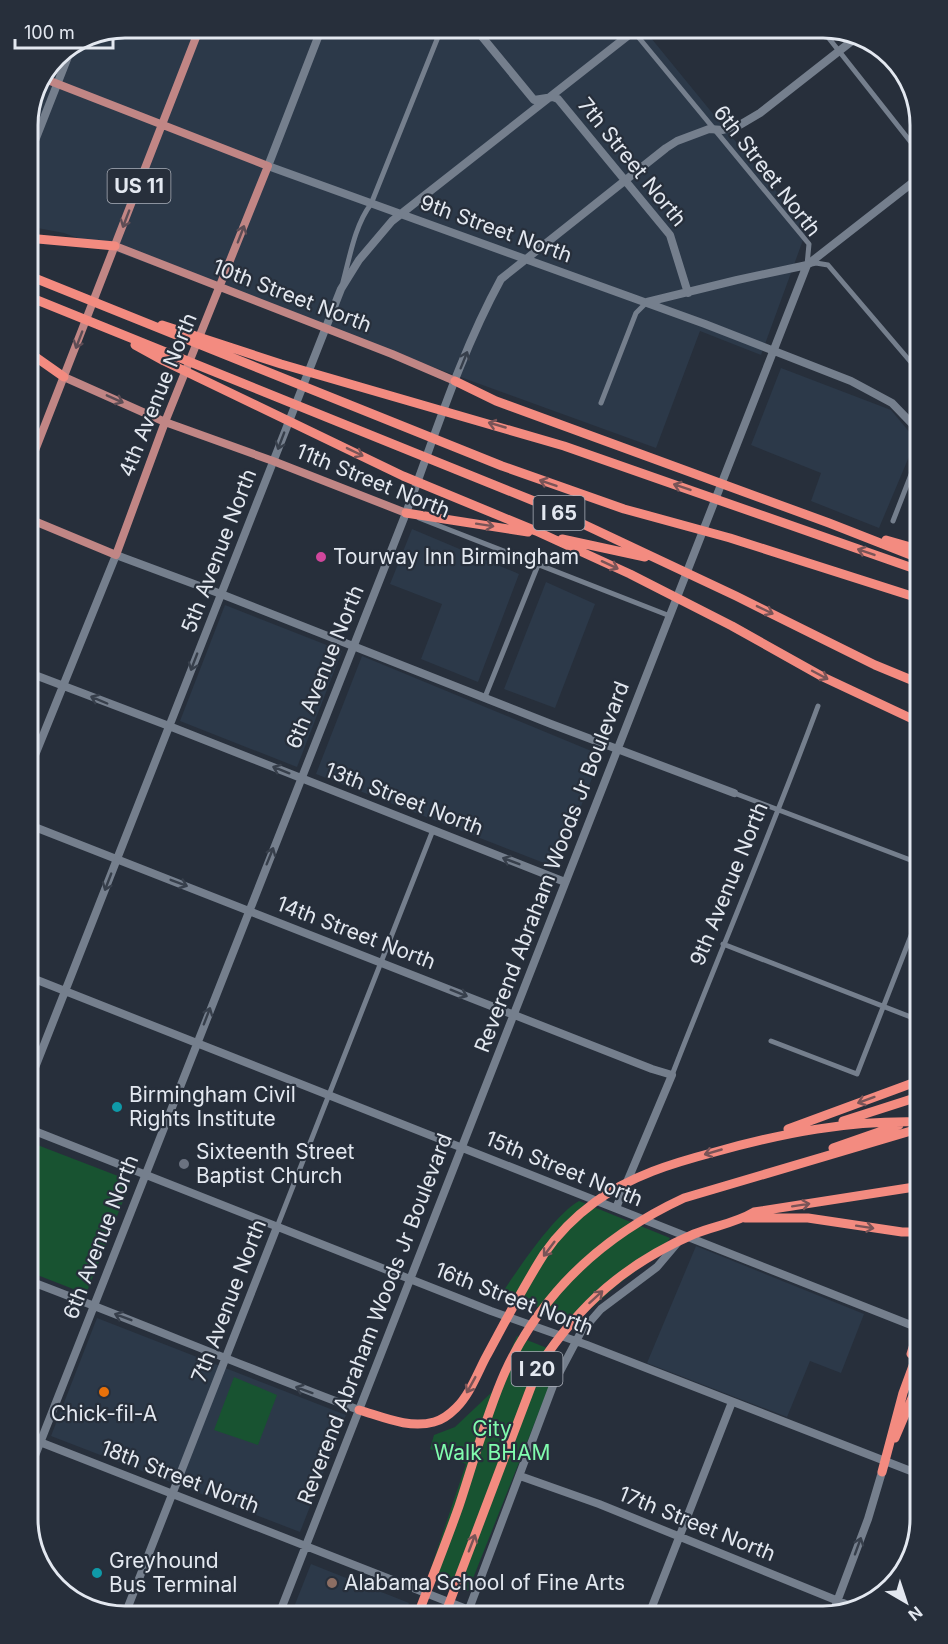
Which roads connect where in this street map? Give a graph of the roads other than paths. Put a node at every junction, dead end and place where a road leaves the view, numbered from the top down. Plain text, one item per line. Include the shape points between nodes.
1 (196, 38) edge
2 (318, 38) edge
3 (438, 38) edge
4 (483, 38) edge
5 (623, 38) edge
6 (641, 38) edge
7 (828, 38) edge
8 (850, 42) edge
9 (839, 51) junction
10 (67, 59) edge
11 (50, 81) edge
12 (57, 84) junction
13 (549, 98) junction
14 (162, 125) junction
15 (716, 130) junction
16 (38, 133) edge
17 (910, 141) edge
18 (268, 166) junction
19 (626, 181) junction
20 (910, 185) edge
21 (371, 204) junction
22 (401, 214) junction
23 (38, 239) edge
24 (115, 246) junction
25 (525, 259) junction
26 (807, 265) junction
27 (38, 279) edge
28 (220, 288) junction
29 (341, 289) junction
30 (688, 293) junction
31 (38, 300) edge
32 (645, 303) junction
33 (325, 329) junction
34 (173, 331) junction
35 (773, 351) junction
36 (165, 357) junction
37 (910, 357) edge
38 (38, 359) edge
39 (64, 377) junction
40 (455, 381) junction
41 (601, 403) dead end
42 (165, 422) junction
43 (910, 422) edge
44 (38, 443) edge
45 (273, 461) junction
46 (910, 476) edge
47 (406, 513) junction
48 (892, 521) dead end
49 (38, 523) edge
50 (829, 523) junction
51 (910, 547) edge
52 (116, 555) junction
53 (910, 555) edge
54 (662, 561) junction
55 (538, 565) junction
56 (910, 567) edge
57 (221, 594) junction
58 (910, 595) edge
59 (670, 616) junction
60 (353, 645) junction
61 (38, 676) edge
62 (910, 679) edge
63 (64, 685) junction
64 (485, 697) junction
65 (818, 706) dead end
66 (910, 718) edge
67 (169, 726) junction
68 (38, 748) edge
69 (618, 748) junction
70 (301, 778) junction
71 (734, 794) joint
72 (779, 811) junction
73 (38, 828) edge
74 (433, 830) junction
75 (117, 859) junction
76 (910, 860) edge
77 (566, 882) junction
78 (249, 910) junction
79 (910, 938) edge
80 (723, 944) junction
81 (381, 962) junction
82 (38, 980) edge
83 (65, 991) junction
84 (884, 1007) junction
85 (513, 1015) junction
86 (910, 1017) edge
87 (771, 1041) dead end
88 (197, 1043) junction
89 (38, 1060) edge
90 (672, 1075) junction
91 (910, 1084) edge
92 (329, 1095) junction
93 (910, 1099) edge
94 (910, 1120) edge
95 (910, 1123) edge
96 (826, 1126) junction
97 (910, 1131) edge
98 (38, 1132) edge
99 (770, 1137) junction
100 (461, 1148) junction
101 (772, 1172) junction
102 (145, 1174) junction
103 (910, 1188) edge
104 (616, 1208) junction
105 (745, 1218) junction
106 (277, 1227) junction
107 (910, 1232) edge
108 (684, 1235) junction
109 (410, 1279) junction
110 (38, 1284) edge
111 (94, 1305) junction
112 (910, 1325) edge
113 (575, 1342) junction
114 (225, 1359) junction
115 (910, 1368) edge
116 (910, 1401) edge
117 (732, 1402) junction
118 (359, 1410) junction
119 (40, 1442) junction
120 (38, 1447) edge
121 (889, 1448) junction
122 (910, 1471) edge
123 (882, 1472) joint
124 (520, 1476) junction
125 (172, 1494) junction
126 (679, 1537) junction
127 (305, 1546) junction
128 (838, 1601) junction
129 (846, 1604) edge
130 (128, 1606) edge
131 (282, 1606) edge
132 (421, 1606) edge
133 (448, 1606) edge
134 (450, 1606) edge
135 (470, 1606) edge
136 (652, 1606) edge
137 (836, 1606) edge

1 - 14 main road, US 11
2 - 18 street, 4th Avenue North
3 - 21 street, 5th Avenue North
4 - 13 street, 7th Street North via 534,100
5 - 13 street
6 - 15 street, 6th Street North
7 - 9 street
8 - 9 street, 6th Avenue North
9 - 15 street, 6th Avenue North via 760,113 738,126
9 - 17 street
10 - 12 street
11 - 12 main road, 9th Street North
12 - 14 main road, 9th Street North
12 - 16 street
13 - 19 street, 7th Street North via 558,99
13 - 22 street
14 - 18 main road, 9th Street North
14 -> 24 main road, US 11
15 - 19 street, 6th Avenue North via 677,141
15 - 26 street, 6th Street North via 809,244
18 - 21 street, 9th Street North
28 -> 18 main road, 4th Avenue North
19 - 25 street, 6th Avenue North
19 - 30 street, 7th Street North via 673,239
20 - 26 street
21 - 22 street, 9th Street North
21 - 29 street, 5th Avenue North via 354,241
22 - 25 street, 9th Street North
22 - 29 street via 359,260
23 - 24 highway
24 - 28 main road, 10th Street North
24 -> 39 main road, US 11
25 - 32 street, 9th Street North
40 -> 25 street, 6th Avenue North via 501,279
26 - 30 street
26 - 35 street, Reverend Abraham Woods Jr Boulevard
26 - 37 street, 6th Street North via 828,265
27 - 34 highway, I 65
28 - 33 main road, 10th Street North
28 - 42 main road, 4th Avenue North
29 - 33 street, 5th Avenue North
30 - 32 street
31 - 36 highway, I 65
32 - 35 street, 9th Street North
32 - 41 street via 636,313
33 - 40 main road, 10th Street North
33 -> 45 street, 5th Avenue North
56 -> 34 highway via 564,446
58 -> 34 highway, I 65 via 602,502 278,377
35 - 43 street, 9th Street North via 851,381 892,403
35 - 59 street, Reverend Abraham Woods Jr Boulevard
36 - 54 highway, I 65 via 216,373 454,467
36 -> 66 highway via 218,387 404,476 630,574 824,677
38 - 39 highway
39 -> 42 main road, 11th Street North
39 - 44 main road, US 11
40 - 47 street, 6th Avenue North
40 - 50 highway via 496,401
42 - 45 main road, 11th Street North
42 - 52 main road, 4th Avenue North
45 - 47 main road, 11th Street North
45 - 57 street, 5th Avenue North
46 - 48 street
47 -> 54 highway via 527,531
47 - 55 street, 11th Street North
47 - 60 street, 6th Avenue North
49 - 52 main road
50 - 51 highway
50 - 53 highway
52 - 57 street
52 - 63 street, 4th Avenue North
54 -> 62 highway, I 65
55 - 59 street, 11th Street North
55 - 64 street
57 - 60 street
57 -> 67 street, 5th Avenue North
59 - 69 street, Reverend Abraham Woods Jr Boulevard
60 - 64 street
60 - 70 street, 6th Avenue North
61 - 63 street, 13th Street North
67 -> 63 street, 13th Street North
63 - 68 street, 4th Avenue North
64 - 69 street
65 - 72 street, 9th Avenue North
70 -> 67 street, 13th Street North
67 - 75 street, 5th Avenue North
69 - 71 street
69 - 77 street, Reverend Abraham Woods Jr Boulevard
70 - 74 street, 13th Street North
78 -> 70 street, 6th Avenue North
71 - 72 street
72 - 76 street
72 - 80 street, 9th Avenue North
73 - 75 street, 14th Street North
77 -> 74 street, 13th Street North
74 - 81 street, 7th Avenue North
75 -> 78 street, 14th Street North
75 -> 83 street, 5th Avenue North
77 - 85 street, Reverend Abraham Woods Jr Boulevard
78 - 81 street, 14th Street North
88 -> 78 street, 6th Avenue North
79 - 84 street
80 - 84 street
80 - 90 street, 9th Avenue North
81 -> 85 street, 14th Street North
81 - 92 street, 7th Avenue North
82 - 83 street, 15th Street North
83 - 88 street, 15th Street North
83 - 89 street, 5th Avenue North
84 - 86 street
84 - 87 street via 857,1074
85 - 90 street, 14th Street North
85 - 100 street, Reverend Abraham Woods Jr Boulevard
88 - 92 street, 15th Street North
88 - 102 street, 6th Avenue North
90 - 104 street
91 -> 99 highway
92 - 100 street, 15th Street North
92 - 106 street, 7th Avenue North
93 - 96 highway
94 - 96 highway
95 - 101 highway via 858,1138
96 - 99 highway
97 - 101 highway, I 20
98 - 102 street, 16th Street North
99 -> 118 highway via 644,1175 592,1204 546,1252 470,1388 448,1415 436,1422 415,1424
100 - 104 street, 15th Street North
100 - 109 street, Reverend Abraham Woods Jr Boulevard
101 - 132 highway, I 20 via 684,1198 652,1214 607,1243 564,1283 532,1322 492,1406
102 - 106 street, 16th Street North
102 - 111 street, 6th Avenue North
105 -> 103 highway, I 20 via 754,1212
104 - 108 street, 15th Street North
105 -> 107 highway via 808,1218
133 -> 105 highway, I 20 via 530,1385 560,1334 616,1279 644,1259 694,1234
106 - 109 street, 16th Street North
106 - 114 street, 7th Avenue North
108 - 112 street, 15th Street North
108 - 113 street via 657,1267 601,1309
109 - 113 street, 16th Street North
109 - 118 street, Reverend Abraham Woods Jr Boulevard
110 - 111 street
114 -> 111 street
111 - 119 street, 6th Avenue North
113 - 117 street, 16th Street North
113 - 124 street via 554,1383
118 -> 114 street
114 - 125 street, 7th Avenue North
115 - 121 highway via 894,1412
116 - 121 highway
117 - 122 street, 16th Street North
117 - 126 street
118 - 127 street, Reverend Abraham Woods Jr Boulevard
119 - 120 street, 6th Avenue North
119 - 125 street, 18th Street North
121 - 123 highway
128 -> 123 street
124 - 126 street, 17th Street North
124 - 135 street
125 - 127 street, 18th Street North
125 - 130 street, 7th Avenue North
126 - 128 street, 17th Street North
126 - 136 street
127 - 131 street, Reverend Abraham Woods Jr Boulevard
127 - 134 street, 18th Street North
128 - 129 street, 17th Street North
128 - 137 street

